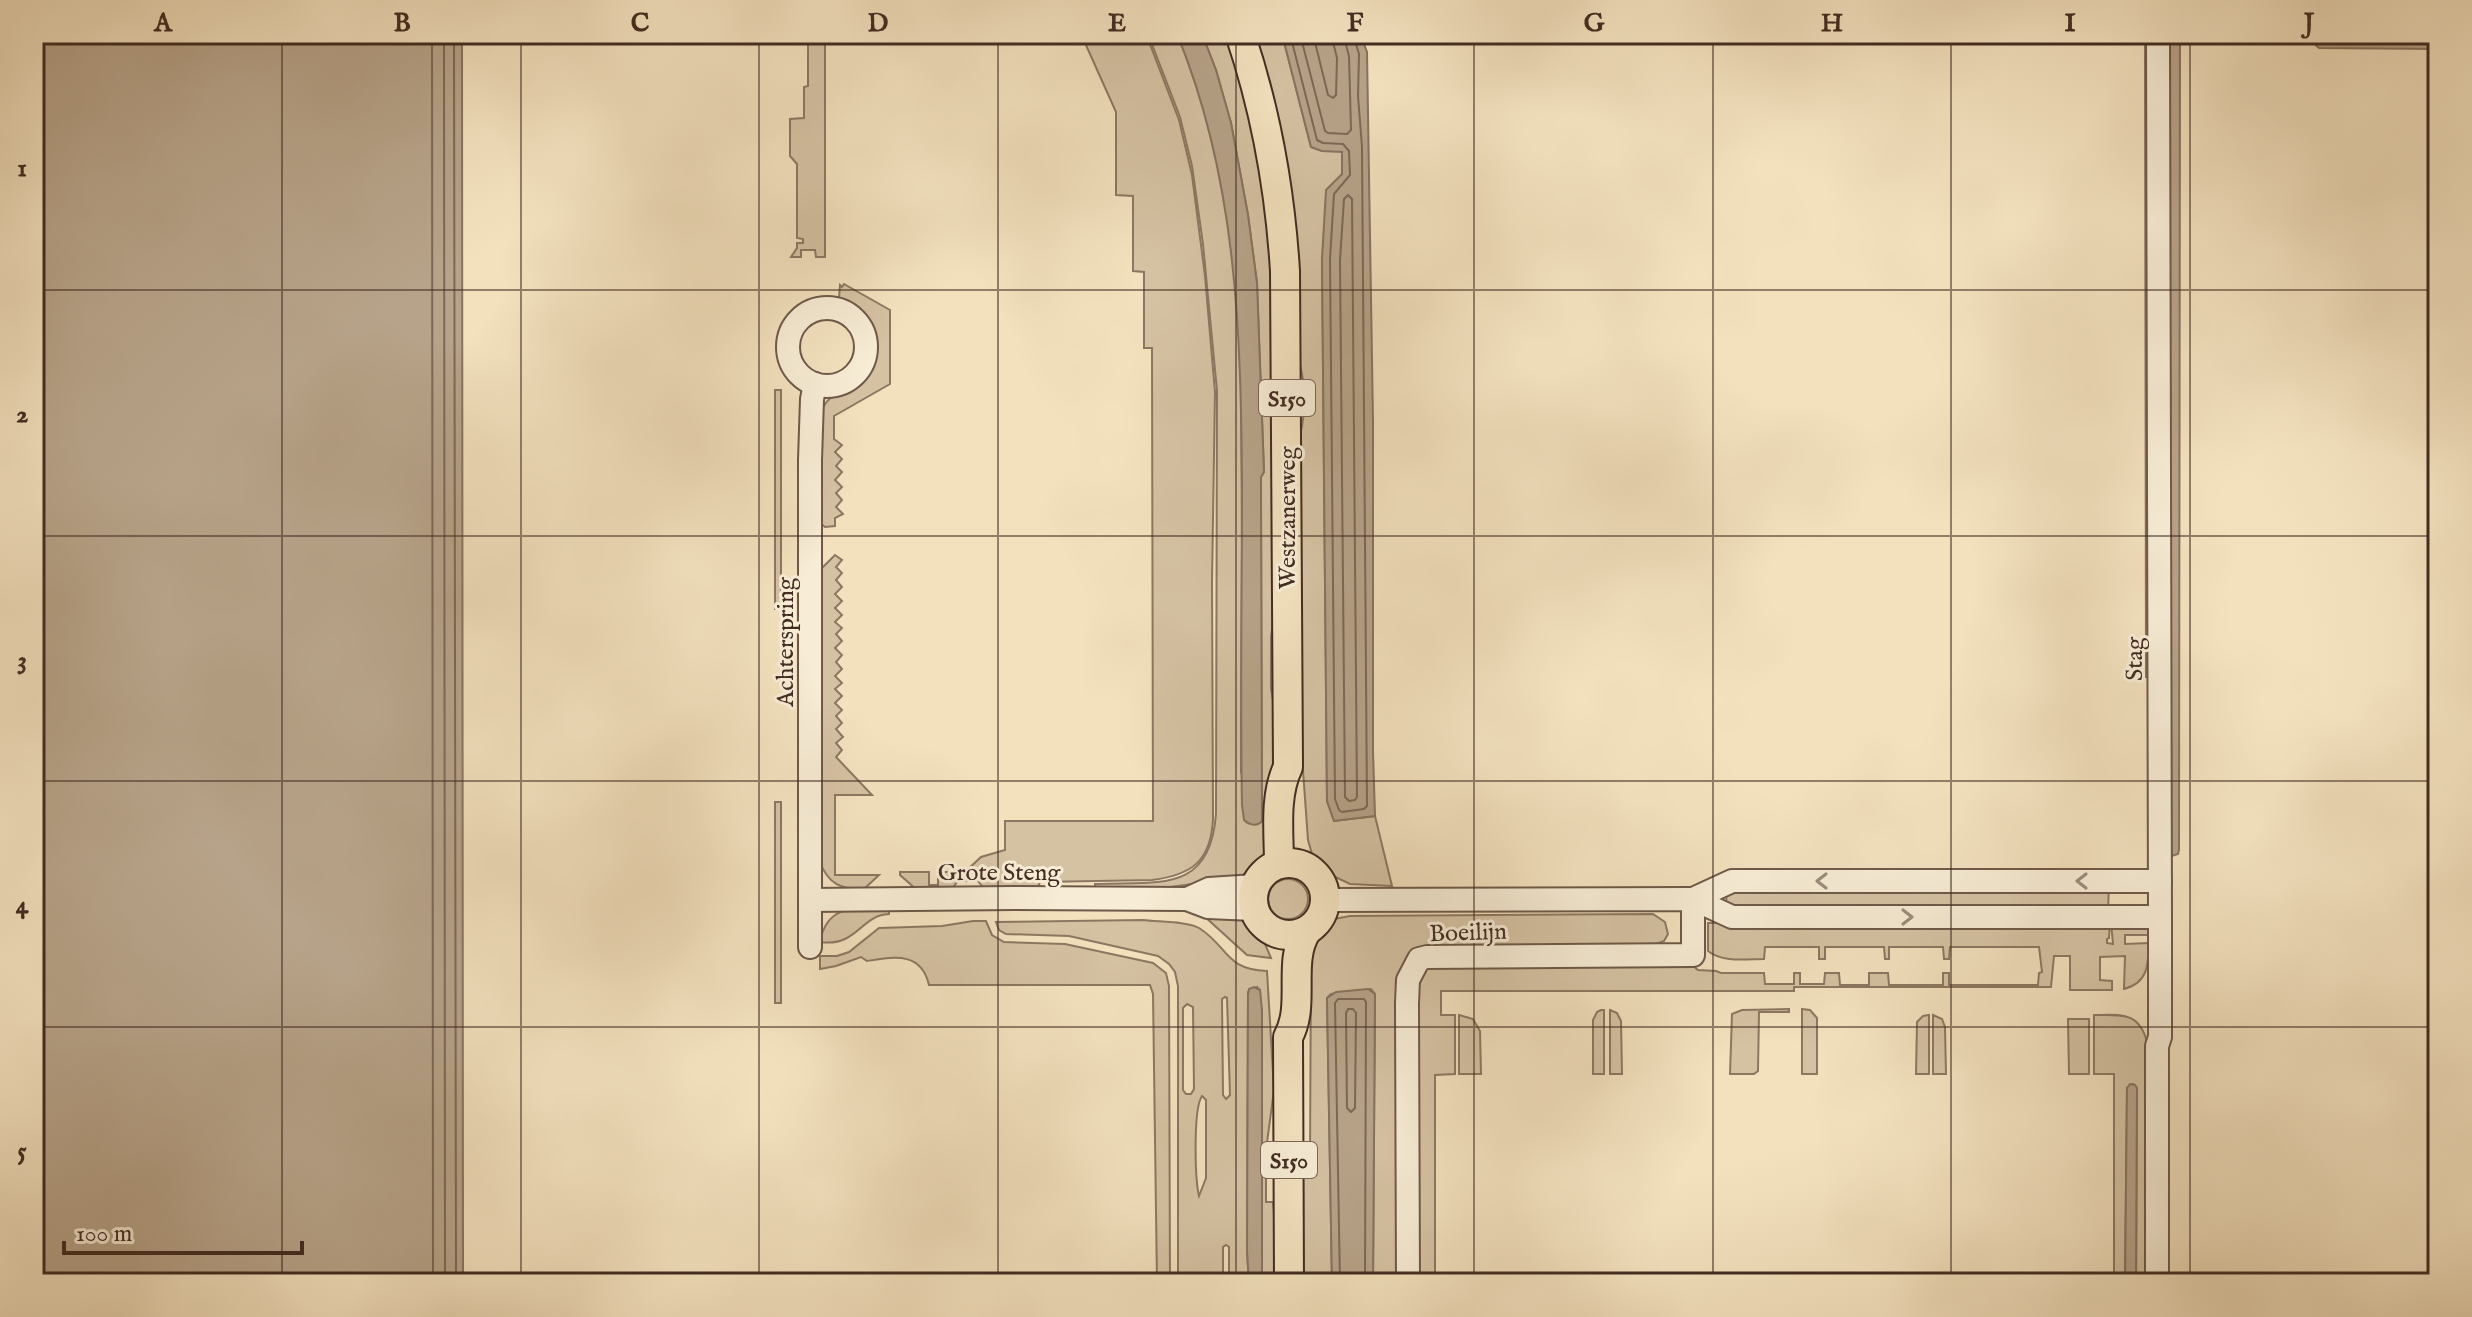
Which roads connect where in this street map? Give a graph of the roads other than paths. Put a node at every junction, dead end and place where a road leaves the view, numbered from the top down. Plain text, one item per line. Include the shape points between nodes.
1 (1240, 34) edge
2 (2158, 34) edge
3 (815, 384) dead end
4 (1289, 864) junction
5 (2160, 881) junction
6 (1693, 899) junction
7 (810, 900) junction
8 (1325, 900) junction
9 (1259, 908) junction
10 (2160, 917) junction
11 (1306, 932) junction
12 (810, 947) dead end
13 (1288, 1037) junction
14 (1289, 1283) edge
15 (1408, 1283) edge
16 (2157, 1283) edge

1 - 4 main road, Westzanerweg / S150 via 1272,159 1285,271 1288,767 1295,783
2 - 5 street, Stag
3 - 7 street, Achterspring via 810,460
4 - 8 main road via 1308,868 1321,881
4 - 9 main road via 1265,872
5 -> 6 street, Boeilijn via 1732,881
5 - 10 street, Stag
6 - 8 street, Boeilijn
6 -> 10 street, Boeilijn via 1732,917
6 - 15 street, Boeilijn via 1693,955 1419,959 1408,980 1407,1003
7 - 9 street, Grote Steng via 1187,899 1209,889
7 - 12 street, Achterspring
8 - 11 main road, S150 via 1320,918
9 - 11 main road via 1276,934
9 - 13 main road, S150 via 1278,955 1281,1023
10 - 16 street, Stag
11 - 13 main road, S150 via 1299,947 1295,1024
13 - 14 main road, S150

